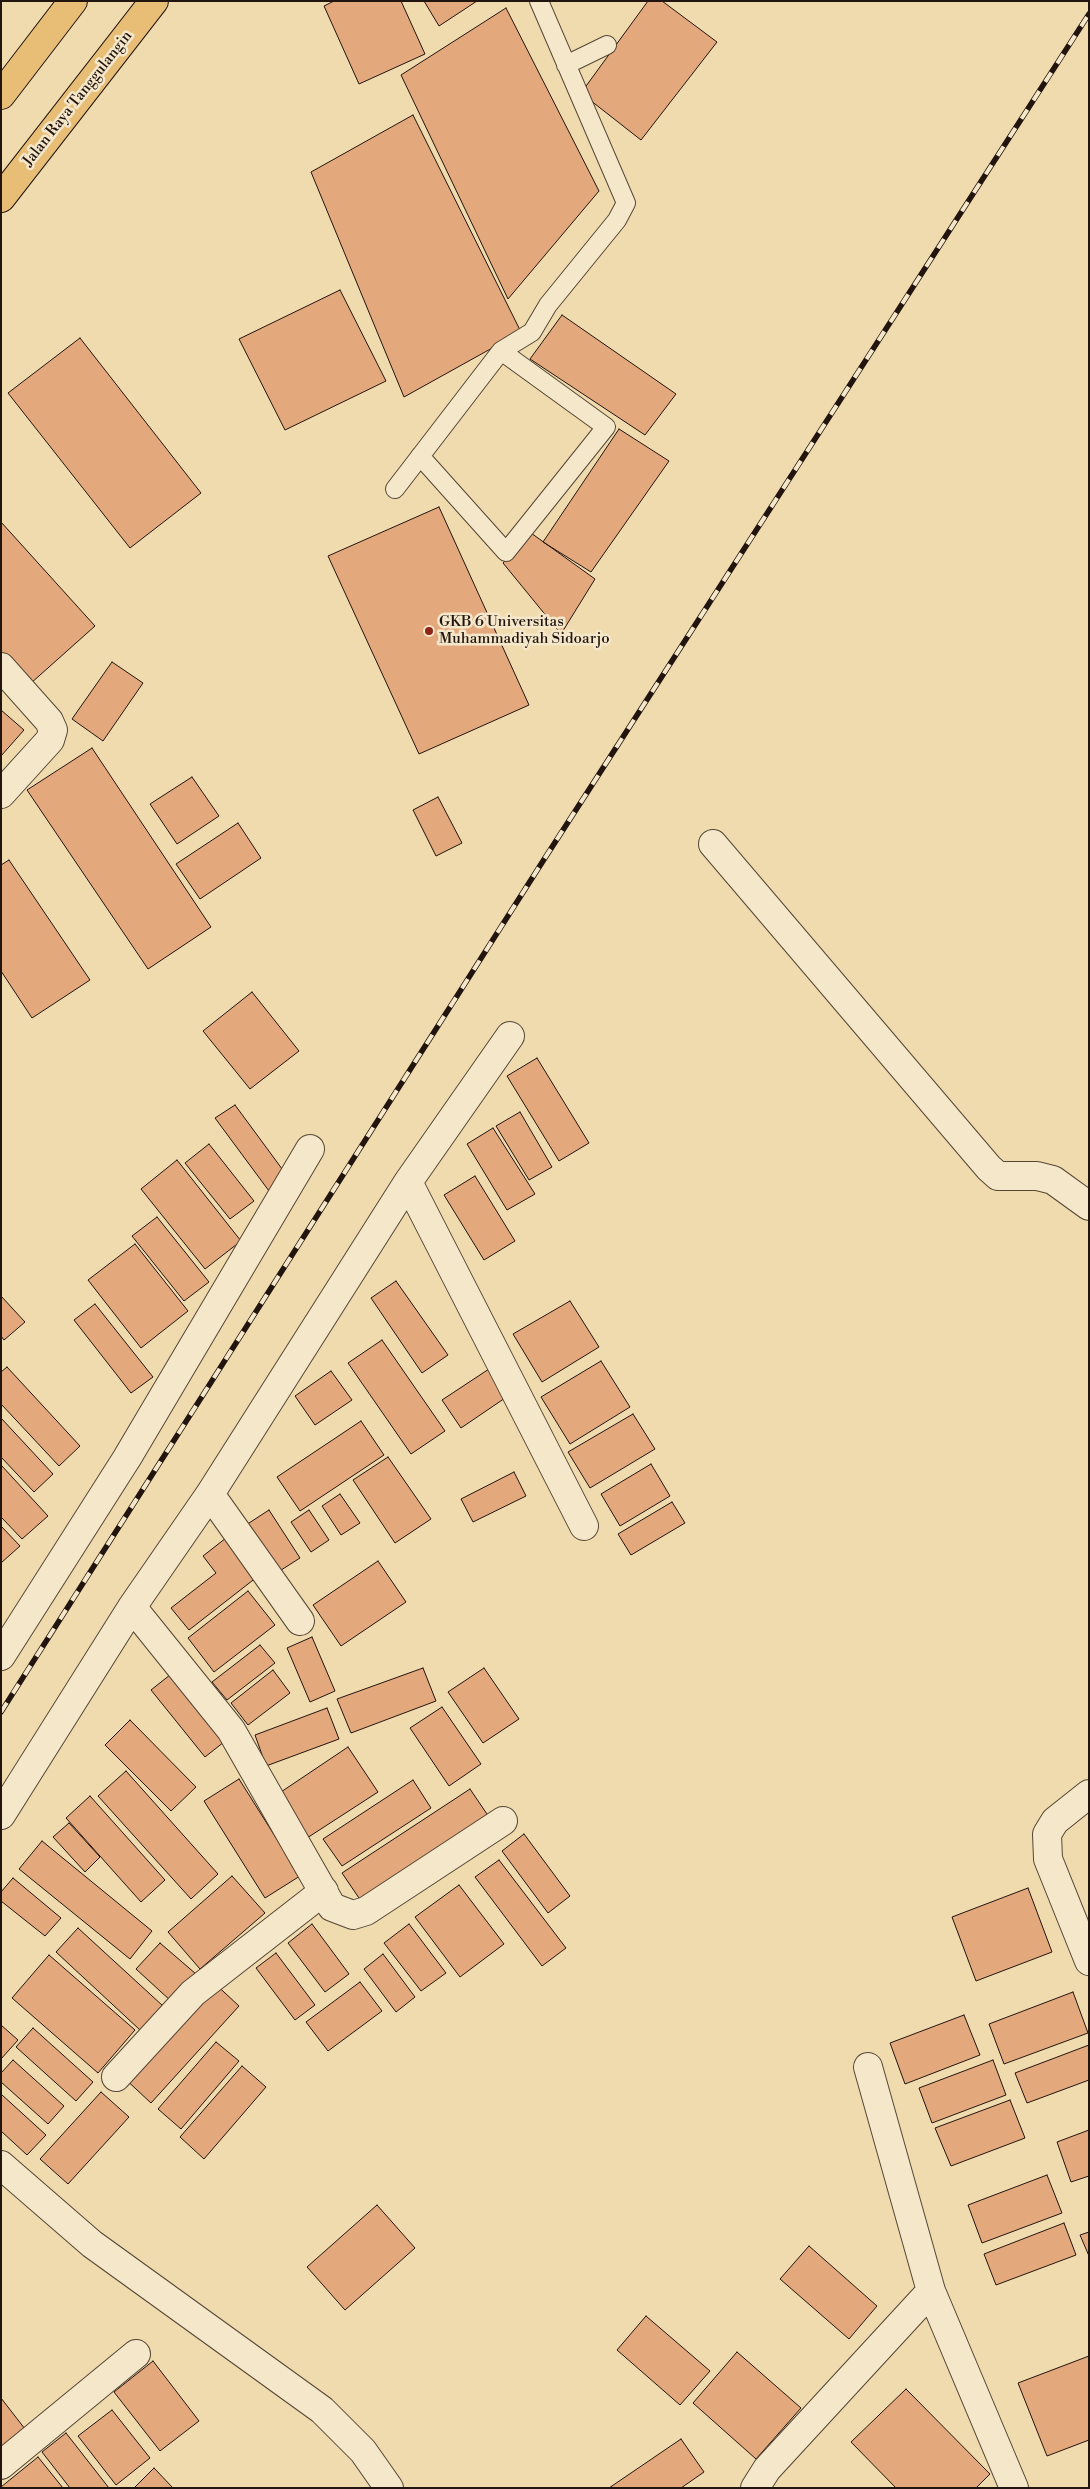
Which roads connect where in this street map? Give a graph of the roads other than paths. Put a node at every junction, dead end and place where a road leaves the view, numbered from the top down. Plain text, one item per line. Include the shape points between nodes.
1 (73, 1) edge
2 (154, 1) edge
3 (539, 1) edge
4 (607, 45) dead end
5 (566, 65) junction
6 (1, 95) edge
7 (1, 198) edge
8 (501, 351) junction
9 (420, 456) junction
10 (395, 488) dead end
11 (1, 667) edge
12 (1, 794) edge
13 (713, 844) dead end
14 (510, 1036) dead end
15 (310, 1149) dead end
16 (408, 1182) junction
17 (1089, 1206) edge
18 (210, 1494) junction
19 (584, 1526) dead end
20 (132, 1607) junction
21 (300, 1621) dead end
22 (1, 1656) edge
23 (1089, 1794) edge
24 (1, 1815) edge
25 (503, 1821) dead end
26 (324, 1892) junction
27 (1089, 1961) edge
28 (868, 2067) dead end
29 (116, 2077) dead end
30 (1, 2165) edge
31 (931, 2291) junction
32 (136, 2354) dead end
33 (1, 2465) edge
34 (389, 2488) edge
35 (755, 2488) edge
36 (1014, 2488) edge

1 - 6 highway
2 - 7 highway, Jalan Raya Tanggulangin
3 - 5 lane
4 - 5 lane
5 - 8 lane via 626,203 548,304 532,332
8 - 9 lane
8 - 9 lane via 606,428 506,552
9 - 10 lane
11 - 12 street via 49,721 53,730 50,740
13 - 17 street via 988,1168 998,1176 1037,1176 1053,1180
14 - 16 street
15 - 22 street via 127,1458
16 - 18 street
16 - 19 street
18 - 20 street
18 - 21 street
20 - 24 street
20 - 26 street via 231,1730
23 - 27 street via 1055,1821 1047,1834 1048,1858
25 - 26 street via 366,1911 353,1915 341,1912 332,1907
26 - 29 street via 193,1993
28 - 31 street
30 - 34 street via 92,2244 322,2410 363,2452
31 - 35 street via 767,2469
31 - 36 street
32 - 33 street

